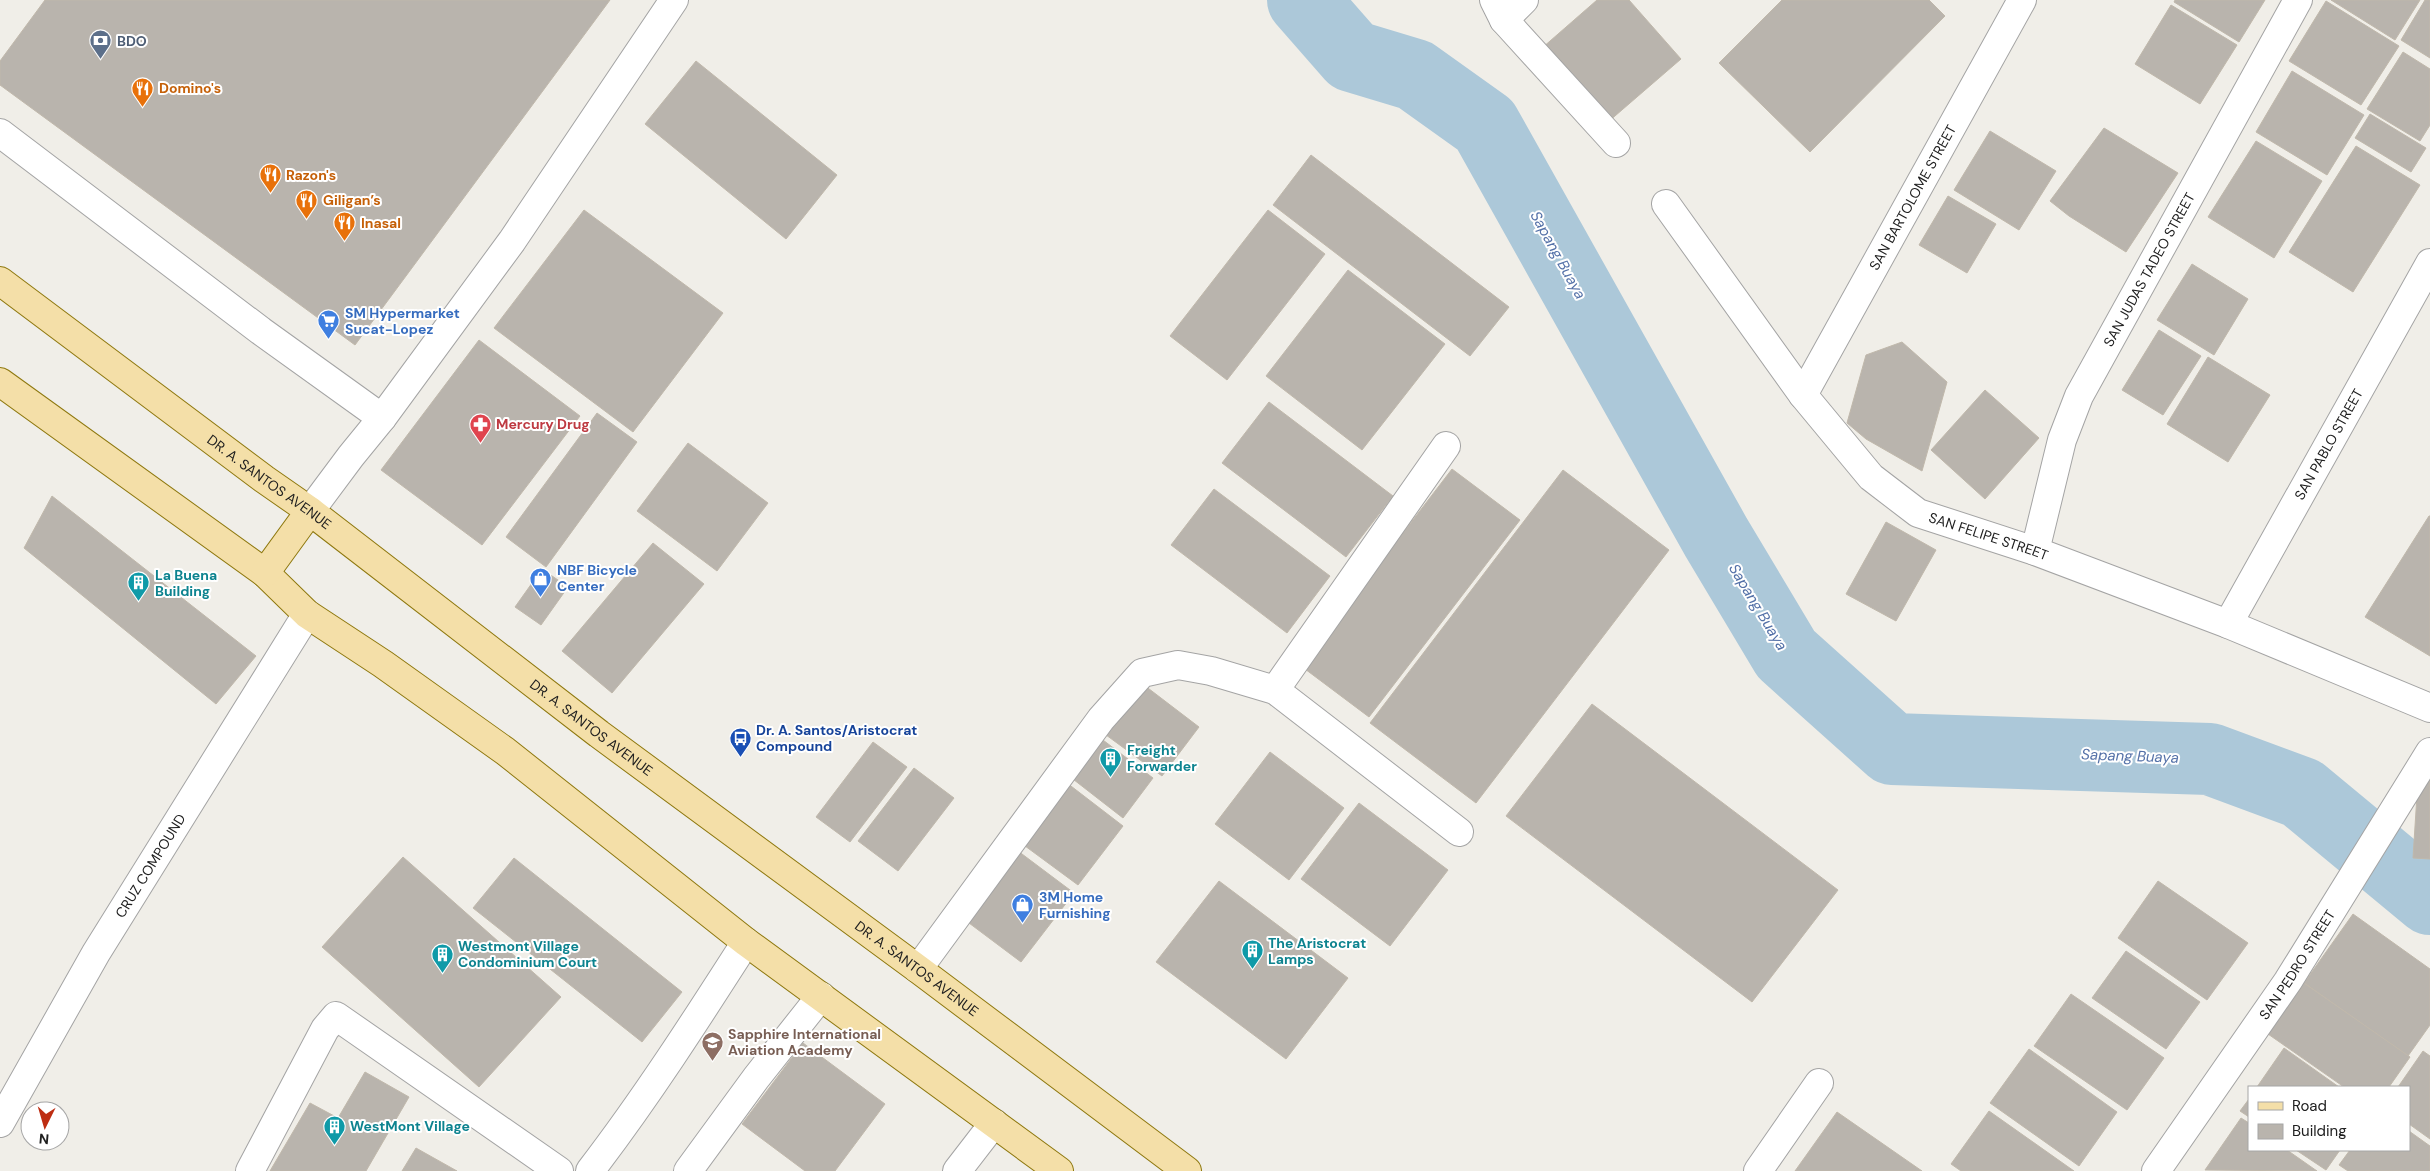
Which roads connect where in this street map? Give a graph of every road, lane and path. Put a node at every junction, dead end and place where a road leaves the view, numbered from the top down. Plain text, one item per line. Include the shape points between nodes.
1 (674, 0) edge
2 (1524, 0) edge
3 (2022, 0) edge
4 (2298, 0) edge
5 (1499, 10) edge
6 (0, 133) edge
7 (1616, 144) dead end
8 (1666, 204) dead end
9 (2430, 263) edge
10 (0, 281) edge
11 (0, 382) edge
12 (1803, 395) junction
13 (382, 418) junction
14 (1446, 446) dead end
15 (310, 511) junction
16 (2035, 551) junction
17 (265, 573) junction
18 (307, 614) junction
19 (2228, 624) junction
20 (1274, 690) junction
21 (2430, 708) edge
22 (2430, 752) edge
23 (1459, 832) dead end
24 (746, 942) junction
25 (918, 969) junction
26 (822, 996) junction
27 (1819, 1083) dead end
28 (994, 1122) junction
29 (0, 1123) edge
30 (250, 1171) edge
31 (559, 1171) edge
32 (590, 1171) edge
33 (688, 1171) edge
34 (957, 1171) edge
35 (1059, 1171) edge
36 (1187, 1171) edge
37 (1758, 1171) edge
38 (2156, 1171) edge

1 - 13 street via 512,241
2 - 5 street
3 - 12 street, SAN BARTOLOME STREET
4 - 16 street, SAN JUDAS TADEO STREET via 2079,396 2062,440
5 - 7 street
6 - 13 street via 261,331
8 - 12 street, SAN FELIPE STREET
9 - 19 street, SAN PABLO STREET
10 - 15 main road, DR. A. SANTOS AVENUE
11 - 17 main road
12 - 16 street, SAN FELIPE STREET via 1871,477 1918,513
13 - 15 street
14 - 20 street
15 - 17 main road
15 - 25 main road, DR. A. SANTOS AVENUE via 599,734
16 - 19 street, SAN FELIPE STREET
17 - 18 main road
18 - 24 main road via 505,752
18 - 29 street, CRUZ COMPOUND via 96,953
19 - 21 street, SAN FELIPE STREET
20 - 23 street
20 - 25 street via 1211,671 1178,665 1142,673 1101,719
22 - 38 street, SAN PEDRO STREET via 2288,981
24 - 26 main road
24 - 32 street via 631,1117
25 - 36 main road, DR. A. SANTOS AVENUE
26 - 28 main road
26 - 33 street via 756,1078
27 - 37 street
28 - 34 street
28 - 35 main road
30 - 31 street via 325,1029 336,1016

